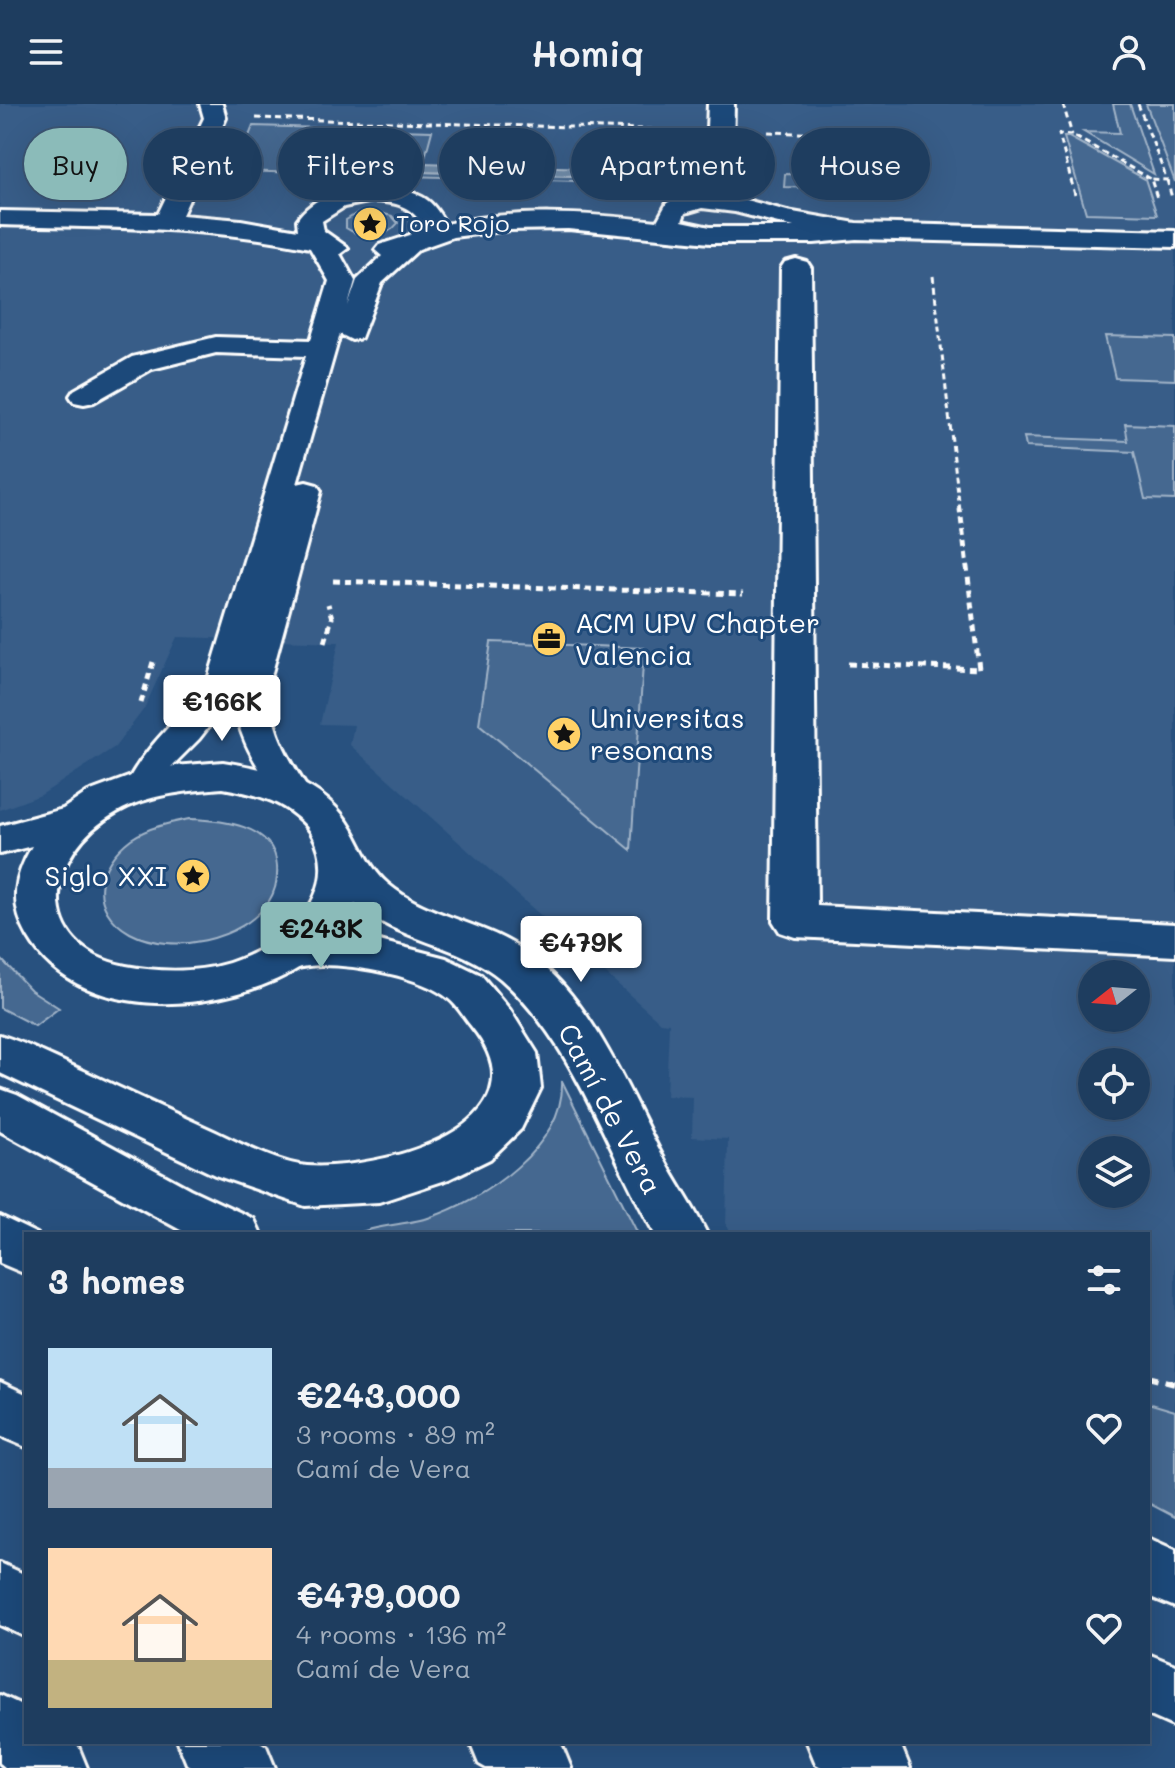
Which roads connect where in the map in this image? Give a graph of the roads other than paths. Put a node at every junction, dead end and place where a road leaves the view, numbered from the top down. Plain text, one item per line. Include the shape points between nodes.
1 (211, 104) edge
2 (721, 117) edge
3 (330, 200) edge
4 (337, 200) edge
5 (411, 200) edge
6 (414, 200) edge
7 (718, 201) junction
8 (689, 203) junction
9 (749, 206) junction
10 (0, 209) edge
11 (170, 214) junction
12 (0, 218) edge
13 (454, 230) junction
14 (856, 231) junction
15 (685, 232) junction
16 (753, 235) junction
17 (1172, 239) edge
18 (416, 241) junction
19 (320, 242) junction
20 (796, 268) dead end
21 (322, 348) junction
22 (84, 396) dead end
23 (144, 785) junction
24 (293, 794) junction
25 (78, 819) junction
26 (0, 840) edge
27 (342, 853) junction
28 (20, 918) edge
29 (1175, 940) edge
30 (284, 956) junction
31 (0, 1053) edge
32 (0, 1108) edge
33 (232, 1232) edge
34 (681, 1232) edge
35 (0, 1237) edge
36 (24, 1252) edge
37 (0, 1406) edge
38 (24, 1422) edge
39 (1150, 1566) edge
40 (1175, 1580) edge
41 (0, 1590) edge
42 (24, 1608) edge
43 (1150, 1684) edge
44 (1175, 1697) edge
45 (0, 1725) edge
46 (24, 1743) edge
47 (25, 1744) edge
48 (212, 1744) edge
49 (504, 1744) edge
50 (841, 1744) edge
51 (56, 1768) edge
52 (244, 1768) edge
53 (540, 1768) edge
54 (879, 1768) edge

1 - 11 lane via 215,118
2 - 7 main road
3 - 11 lane via 240,215
4 - 19 lane via 315,212 308,228
5 - 18 lane via 432,221
6 - 8 lane via 453,208 618,214
7 - 8 lane
7 - 9 lane
8 - 15 lane via 671,212 669,219
9 - 14 lane
9 - 16 lane via 762,220
10 - 11 lane
12 - 19 lane via 224,225
13 - 15 lane via 537,221 620,223
13 - 16 lane via 624,234 684,246 745,241
13 - 18 lane
14 - 16 lane
14 - 17 lane
15 - 16 lane
18 - 19 lane via 363,252
18 - 24 lane via 378,270 363,294 253,680 250,703 256,732
19 - 21 lane via 342,281
20 - 29 main road via 795,921
21 - 22 lane via 216,345 142,363
21 - 23 lane via 222,688 155,762
23 - 24 main road via 223,775
23 - 25 main road via 108,799
24 - 27 main road via 333,830
25 - 26 main road
25 - 28 main road via 55,842 35,896
27 - 30 main road via 342,880 332,907 313,934
27 - 34 main road, Camí de Vera via 373,896 515,966 551,1002
28 - 30 main road via 95,975 140,987 190,988 240,977
30 - 31 main road via 317,949 352,950 430,970 465,987 514,1053 517,1088 504,1116 473,1145 432,1165 379,1182 305,1186 232,1161
32 - 33 main road
35 - 36 main road
37 - 38 main road
39 - 40 main road
41 - 42 main road
43 - 44 main road
45 - 46 main road
47 - 51 main road
48 - 52 main road
49 - 53 main road
50 - 54 main road

